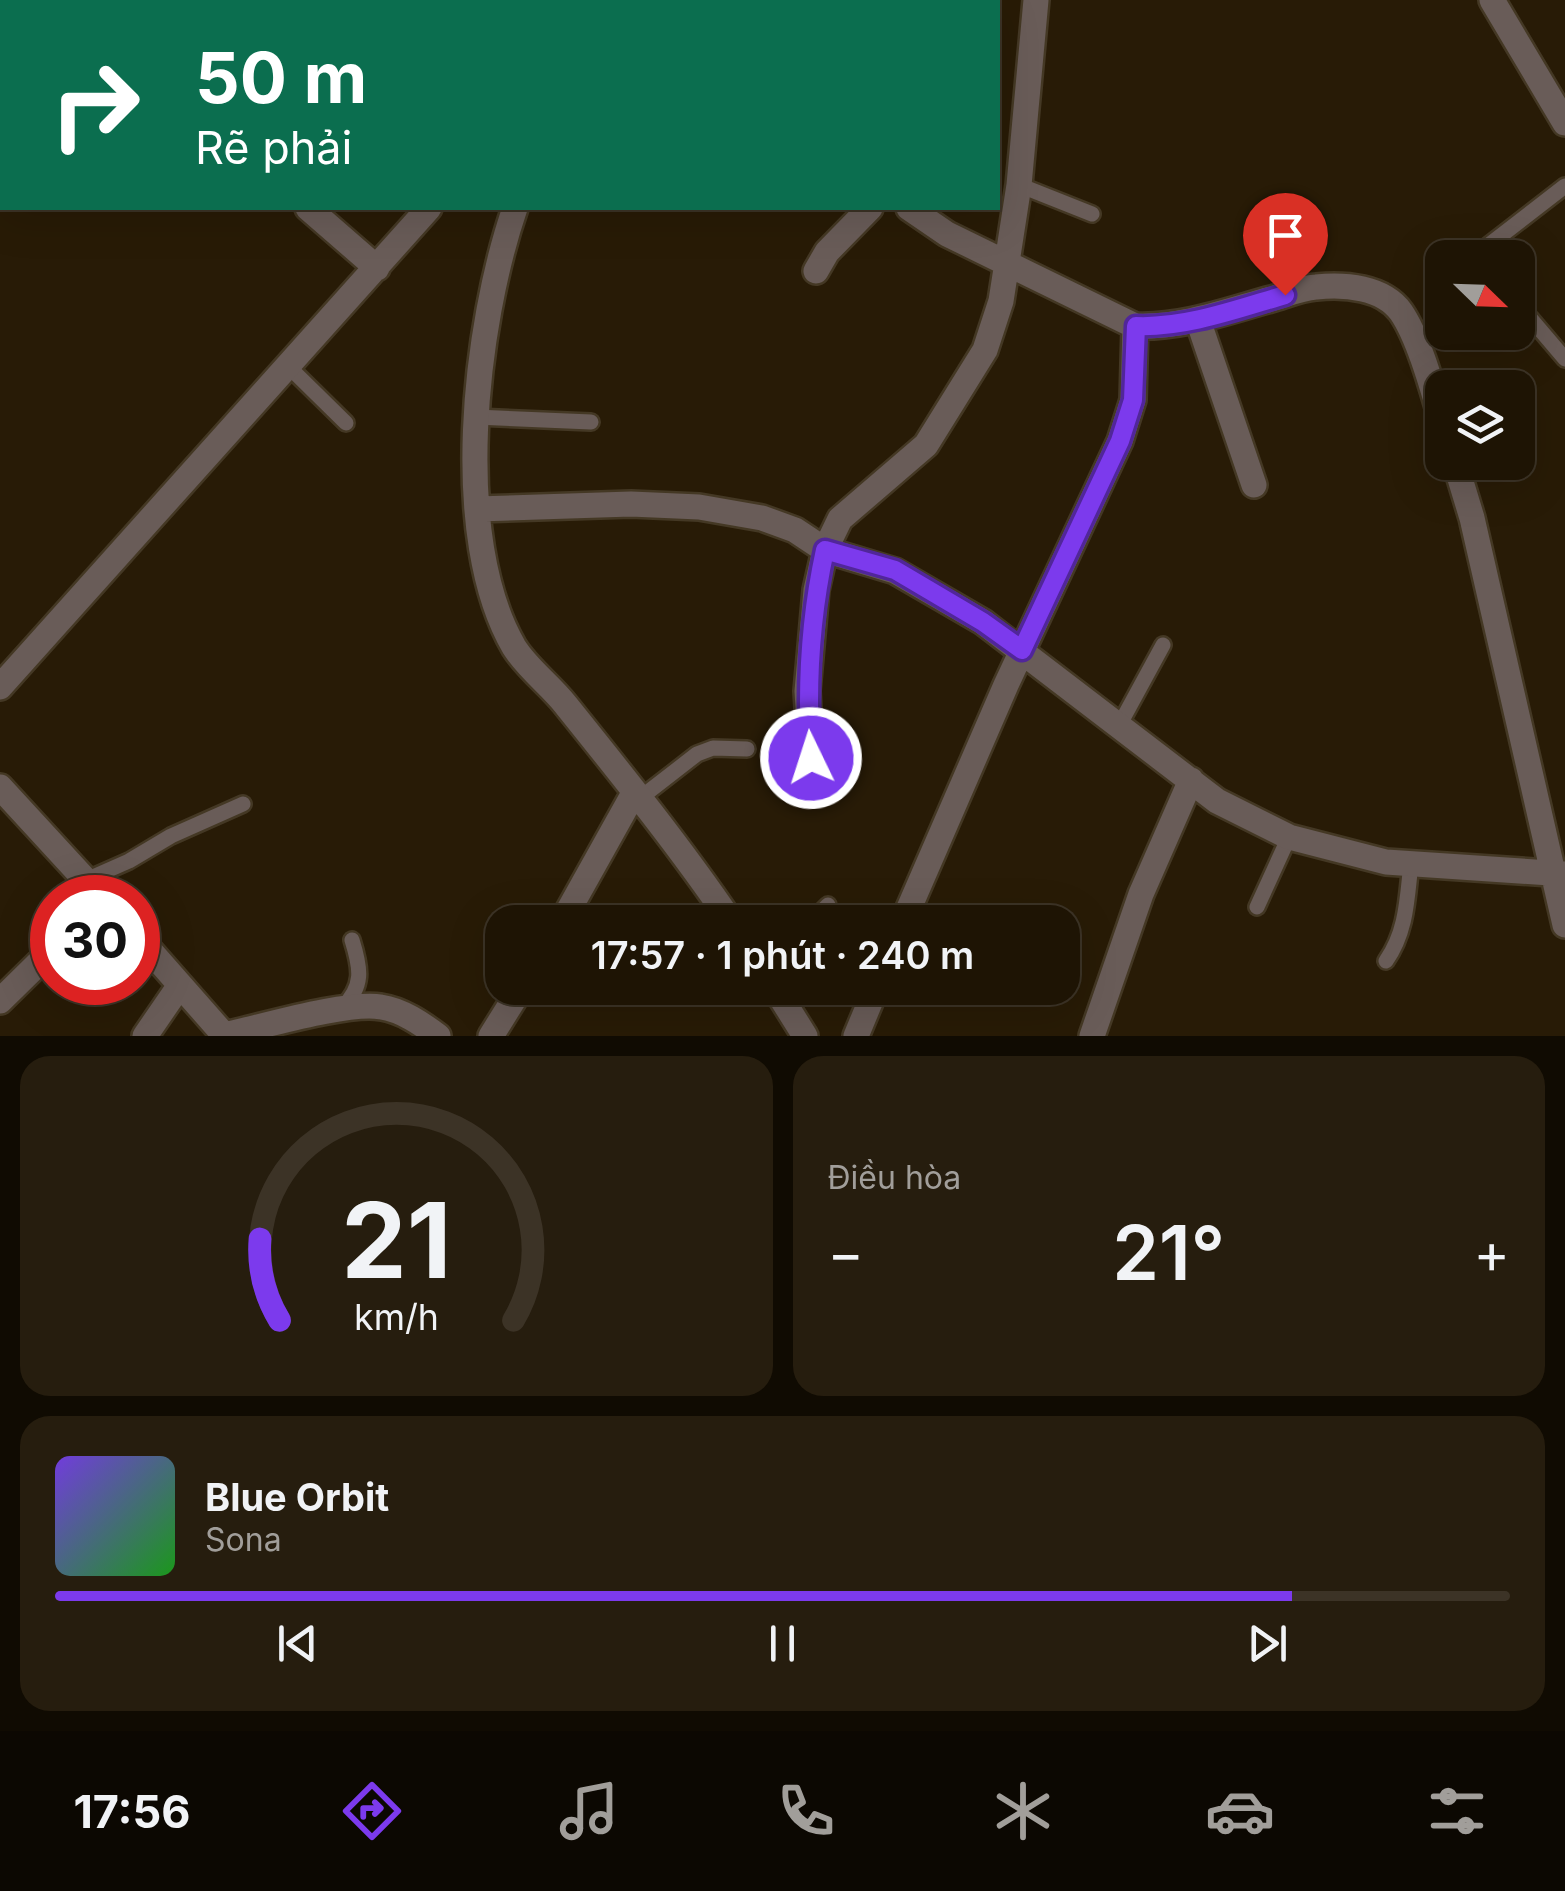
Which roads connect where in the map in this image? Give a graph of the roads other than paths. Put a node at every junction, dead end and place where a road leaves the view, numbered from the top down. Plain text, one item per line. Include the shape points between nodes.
1 (1036, 0) edge
2 (1492, 0) edge
3 (1565, 123) edge
4 (1019, 184) junction
5 (1565, 186) edge
6 (310, 210) edge
7 (427, 210) edge
8 (515, 210) edge
9 (868, 210) edge
10 (912, 210) edge
11 (1092, 214) dead end
12 (1495, 240) edge
13 (1008, 265) junction
14 (377, 268) junction
15 (816, 271) dead end
16 (1198, 320) junction
17 (1535, 324) edge
18 (1136, 326) junction
19 (1565, 359) edge
20 (288, 365) junction
21 (1426, 370) edge
22 (476, 417) junction
23 (591, 422) dead end
24 (346, 423) dead end
25 (1460, 480) edge
26 (1254, 485) dead end
27 (477, 508) junction
28 (825, 550) junction
29 (1163, 645) dead end
30 (1022, 650) junction
31 (0, 687) edge
32 (1120, 724) junction
33 (747, 749) dead end
34 (811, 758) dead end
35 (1190, 780) junction
36 (0, 787) edge
37 (636, 796) junction
38 (243, 804) dead end
39 (1289, 837) junction
40 (1411, 863) junction
41 (1559, 873) edge
42 (81, 875) edge
43 (112, 875) edge
44 (572, 905) edge
45 (720, 905) edge
46 (910, 905) edge
47 (1256, 907) dead end
48 (1565, 925) edge
49 (352, 940) dead end
50 (1386, 961) dead end
51 (160, 963) edge
52 (30, 971) edge
53 (180, 985) junction
54 (0, 1000) edge
55 (510, 1005) edge
56 (786, 1005) edge
57 (869, 1005) edge
58 (340, 1010) junction
59 (224, 1035) edge
60 (145, 1036) edge
61 (438, 1036) edge
62 (491, 1036) edge
63 (805, 1036) edge
64 (856, 1036) edge
65 (1092, 1036) edge

1 - 4 street
2 - 3 street
4 - 11 lane
4 - 13 street
5 - 12 lane
6 - 14 street
7 - 14 street
8 - 22 street via 499,260
9 - 15 street
10 - 13 street
13 - 18 street
13 - 28 street via 985,350 926,446 840,519
14 - 20 street
16 - 18 street
16 - 21 street via 1314,286 1367,289 1401,312
16 - 26 street
17 - 19 lane
18 - 30 street via 1133,400 1120,441
20 - 24 lane
20 - 31 street
22 - 23 lane
22 - 27 street
25 - 41 street
27 - 28 street via 699,507 762,518
27 - 37 street via 490,586 515,648
28 - 30 street via 895,570
28 - 34 street via 807,691
29 - 32 lane
30 - 32 street
30 - 46 street
32 - 35 street
33 - 37 lane via 697,754
35 - 39 street
35 - 65 street via 1141,894
36 - 42 street
37 - 44 street
37 - 45 street
38 - 43 lane via 171,836
39 - 40 street
39 - 47 lane
40 - 41 street
40 - 50 lane via 1405,920
41 - 48 street
49 - 58 lane via 360,980
51 - 53 street
52 - 54 street
53 - 59 street
53 - 60 street
55 - 62 street
56 - 63 street
57 - 64 street
58 - 59 street
58 - 61 street via 380,1006

